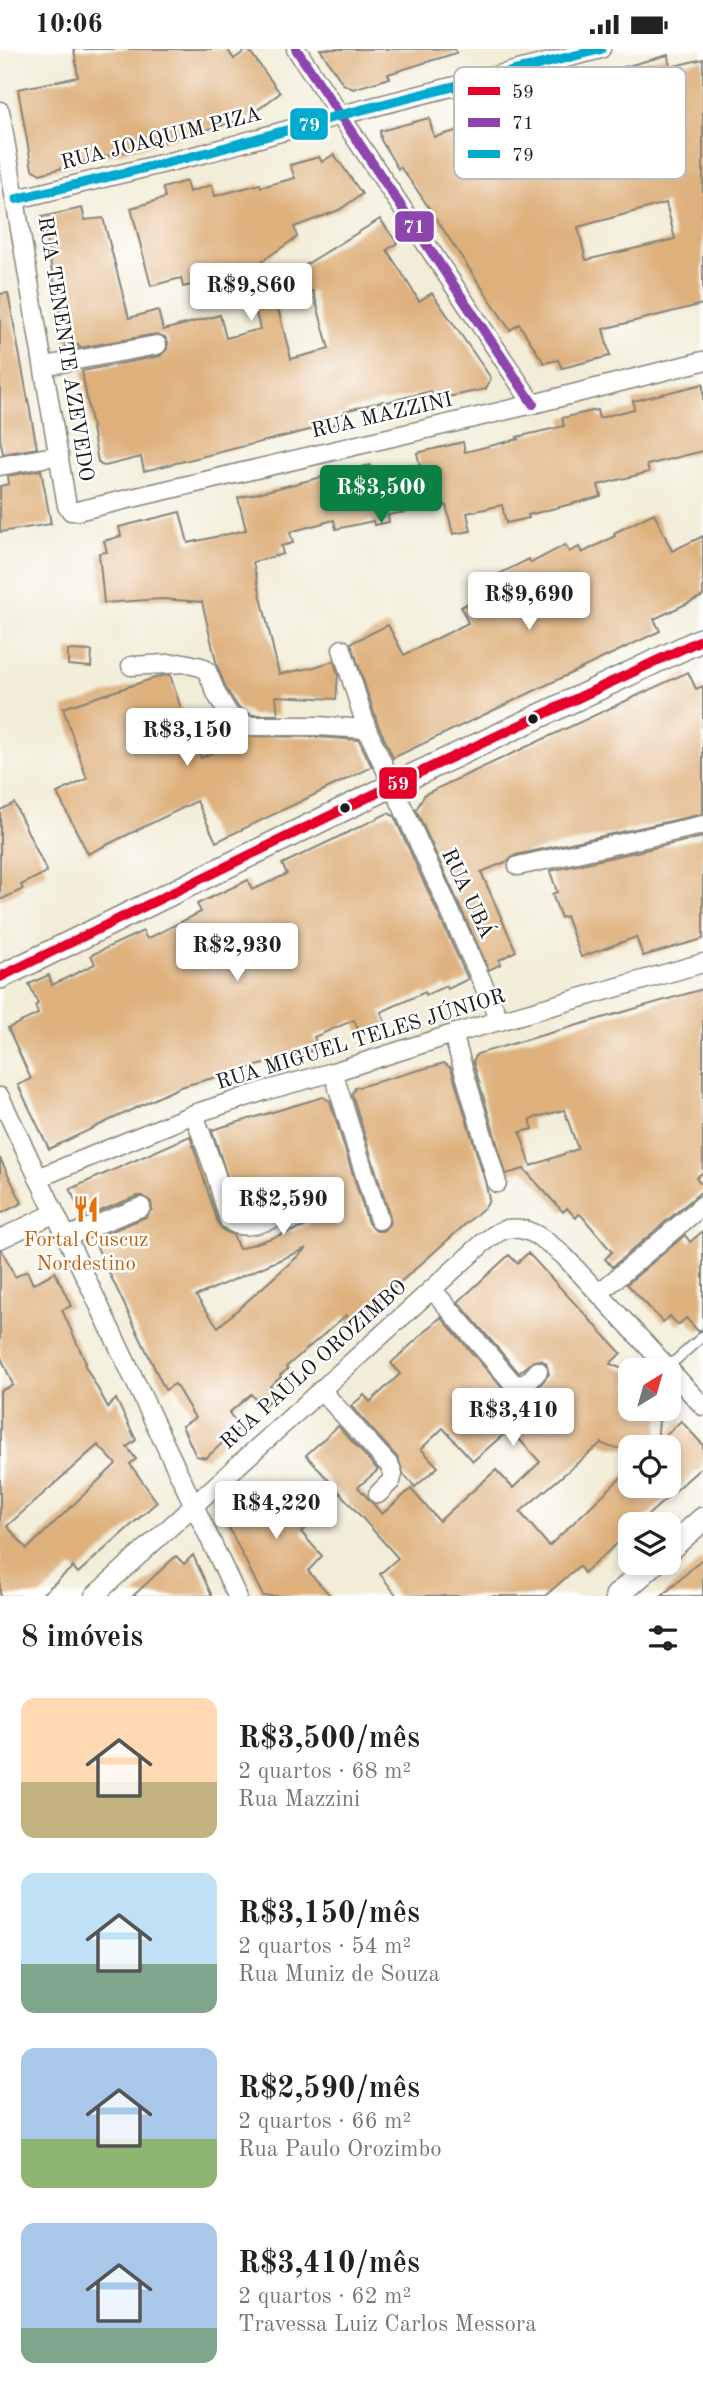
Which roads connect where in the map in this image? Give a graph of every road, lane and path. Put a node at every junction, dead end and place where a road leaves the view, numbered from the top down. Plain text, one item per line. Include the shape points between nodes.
1 (296, 49) edge
2 (601, 49) edge
3 (542, 56) edge
4 (505, 67) edge
5 (454, 82) edge
6 (0, 111) edge
7 (341, 115) junction
8 (17, 199) junction
9 (157, 345) dead end
10 (703, 361) edge
11 (45, 366) junction
12 (533, 404) junction
13 (59, 455) junction
14 (0, 466) edge
15 (71, 511) joint
16 (703, 639) edge
17 (342, 649) dead end
18 (131, 666) dead end
19 (367, 729) junction
20 (393, 785) junction
21 (703, 825) edge
22 (518, 866) dead end
23 (703, 963) edge
24 (0, 977) edge
25 (500, 1021) junction
26 (453, 1034) junction
27 (333, 1072) junction
28 (0, 1097) edge
29 (194, 1114) junction
30 (38, 1178) junction
31 (497, 1183) dead end
32 (703, 1205) edge
33 (141, 1207) dead end
34 (55, 1213) junction
35 (284, 1215) dead end
36 (379, 1220) dead end
37 (66, 1237) junction
38 (0, 1239) edge
39 (432, 1289) junction
40 (599, 1293) junction
41 (703, 1336) edge
42 (660, 1358) edge
43 (678, 1358) edge
44 (538, 1371) dead end
45 (681, 1381) edge
46 (321, 1390) junction
47 (703, 1406) edge
48 (378, 1493) dead end
49 (193, 1505) junction
50 (703, 1519) edge
51 (681, 1538) edge
52 (641, 1575) edge
53 (94, 1596) edge
54 (237, 1596) edge
55 (617, 1596) edge

1 - 7 street
2 - 3 street, RUA JOAQUIM PIZA
3 - 4 street, RUA JOAQUIM PIZA
5 - 7 street, RUA JOAQUIM PIZA
6 - 8 street, RUA TENENTE AZEVEDO
7 - 8 street, RUA JOAQUIM PIZA
7 - 12 street
8 - 11 street, RUA TENENTE AZEVEDO
9 - 11 street
10 - 12 street, RUA MAZZINI
11 - 13 street, RUA TENENTE AZEVEDO
12 - 15 street, RUA MAZZINI
13 - 14 street
13 - 15 street, RUA TENENTE AZEVEDO
16 - 20 street
17 - 19 street, RUA UBÁ
18 - 19 street via 184,663 201,667 230,716 249,726
19 - 20 street, RUA UBÁ
20 - 24 street
20 - 25 street, RUA UBÁ
21 - 22 street
23 - 25 street, RUA MIGUEL TELES JÚNIOR
25 - 26 street, RUA MIGUEL TELES JÚNIOR
26 - 27 street, RUA MIGUEL TELES JÚNIOR
26 - 31 street
27 - 29 street, RUA MIGUEL TELES JÚNIOR
27 - 36 street
28 - 30 street
29 - 30 street, RUA MIGUEL TELES JÚNIOR
29 - 35 street via 229,1220 242,1227
30 - 34 street
32 - 40 street
33 - 37 street
34 - 37 street
34 - 38 street
37 - 49 street
39 - 40 street, RUA PAULO OROZIMBO via 483,1243 506,1229 530,1231 547,1241
39 - 44 street via 513,1383 526,1384
39 - 46 street, RUA PAULO OROZIMBO
40 - 42 street
41 - 43 lane
45 - 47 street
46 - 48 street via 390,1466 391,1481
46 - 49 street, RUA PAULO OROZIMBO
49 - 53 street, RUA PAULO OROZIMBO
49 - 54 street
50 - 51 street
52 - 55 street

